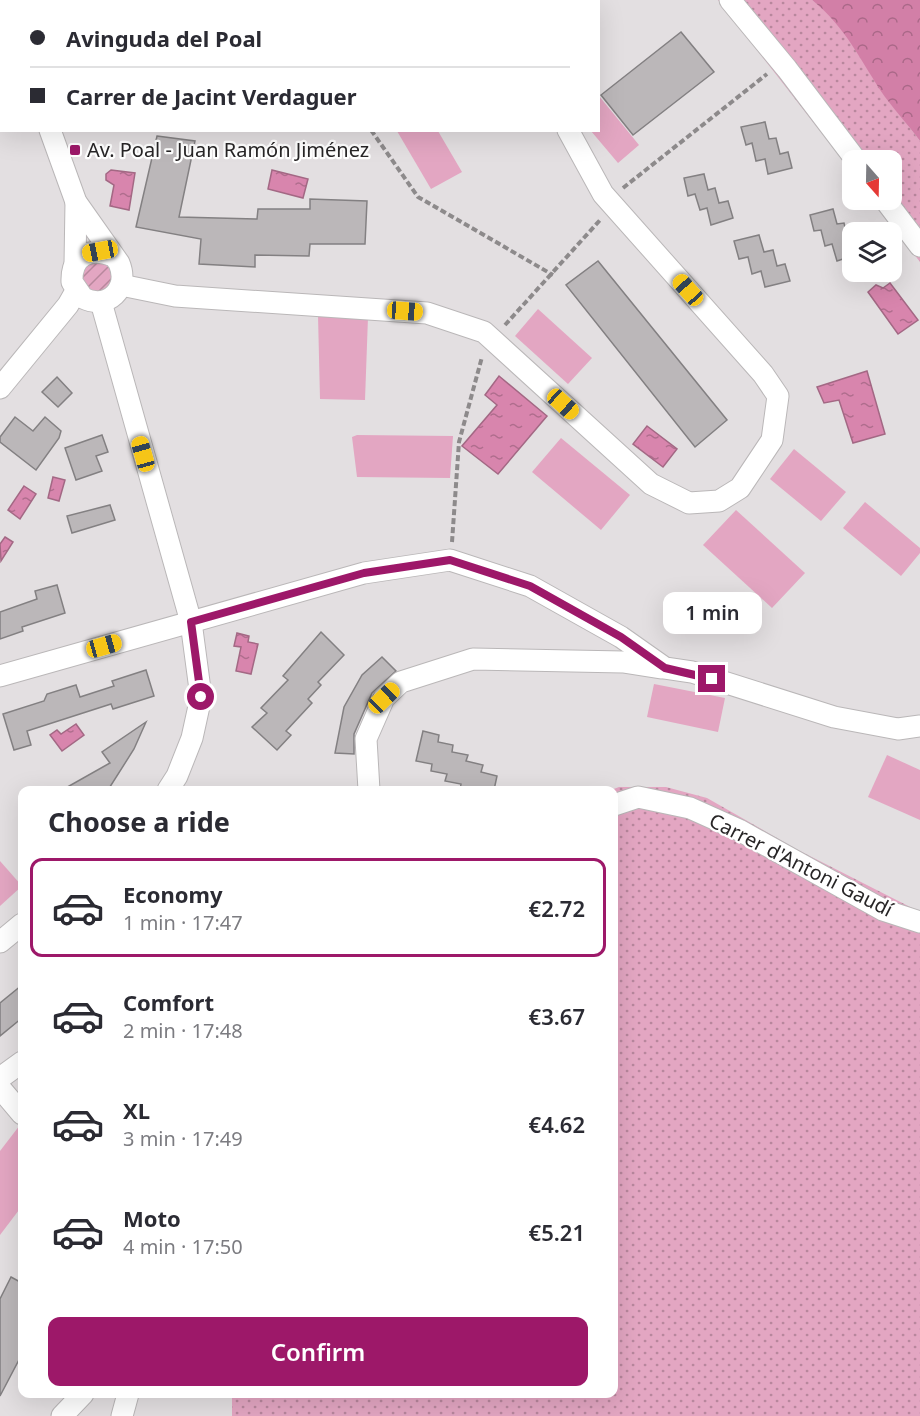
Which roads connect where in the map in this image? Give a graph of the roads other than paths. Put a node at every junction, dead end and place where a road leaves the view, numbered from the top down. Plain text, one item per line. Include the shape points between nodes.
1 (730, 0) edge
2 (51, 132) edge
3 (569, 132) edge
4 (848, 150) edge
5 (75, 202) junction
6 (893, 210) edge
7 (920, 246) edge
8 (113, 256) junction
9 (75, 264) junction
10 (122, 285) junction
11 (76, 291) junction
12 (101, 302) junction
13 (0, 388) edge
14 (191, 622) junction
15 (665, 668) junction
16 (0, 676) edge
17 (920, 726) edge
18 (171, 786) edge
19 (369, 786) edge
20 (618, 804) edge
21 (920, 922) edge
22 (18, 927) edge
23 (0, 942) edge
24 (18, 1065) edge
25 (0, 1078) edge
26 (0, 1088) edge
27 (18, 1109) edge
28 (60, 1398) edge
29 (79, 1398) edge
30 (127, 1398) edge
31 (52, 1416) edge
32 (62, 1416) edge
33 (123, 1416) edge

1 - 4 street
2 - 5 street
3 - 10 street via 611,202 778,396 772,440 740,488 719,501 689,503 651,484 484,332 428,313 175,296
5 - 8 street
5 - 9 street
6 - 7 street
8 - 9 street via 100,251 85,254
8 - 10 street via 123,272
9 - 11 street via 72,273
10 - 12 street via 114,297
11 - 12 street via 92,302
11 - 13 street
12 - 14 street
14 - 15 street via 364,573 450,560 530,586 621,637
14 - 16 street
14 - 18 street via 201,697 192,738
15 - 17 street via 692,672 834,717 898,729
15 - 19 street via 623,662 473,658 401,682 384,698 366,739
20 - 21 street, Carrer d'Antoni Gaudí via 638,797 690,808 739,830 883,910
22 - 23 street
24 - 25 street
26 - 27 street
28 - 31 street
29 - 32 street
30 - 33 street

